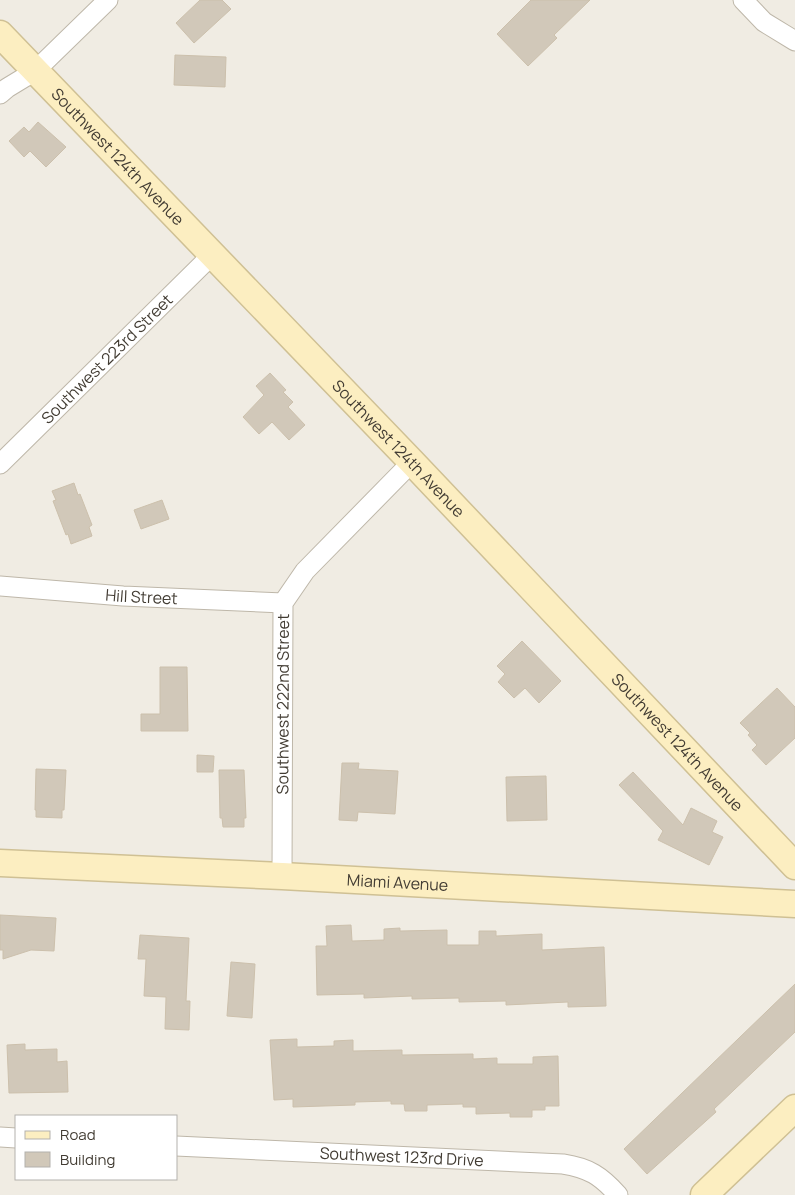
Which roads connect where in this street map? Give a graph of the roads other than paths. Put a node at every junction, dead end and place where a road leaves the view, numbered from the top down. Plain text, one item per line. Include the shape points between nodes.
1 (108, 0) edge
2 (743, 0) edge
3 (0, 34) edge
4 (795, 41) edge
5 (35, 71) junction
6 (0, 94) edge
7 (213, 254) junction
8 (412, 462) junction
9 (0, 464) edge
10 (0, 586) edge
11 (284, 603) junction
12 (0, 863) edge
13 (795, 866) edge
14 (282, 876) junction
15 (795, 904) edge
16 (795, 1108) edge
17 (0, 1138) edge
18 (15, 1138) edge
19 (178, 1146) edge
20 (618, 1195) edge
21 (704, 1195) edge

1 - 5 street
2 - 4 street via 764,22
3 - 5 street, Southwest 124th Avenue
5 - 6 street
5 - 7 street, Southwest 124th Avenue
7 - 8 street, Southwest 124th Avenue
7 - 9 street, Southwest 223rd Street
8 - 11 street, Southwest 222nd Street via 305,571
8 - 13 street, Southwest 124th Avenue
10 - 11 street, Hill Street via 123,596
11 - 14 street, Southwest 222nd Street
12 - 14 street, Miami Avenue
14 - 15 street, Miami Avenue
16 - 21 street
17 - 18 street
19 - 20 street, Southwest 123rd Drive via 563,1164 590,1171

